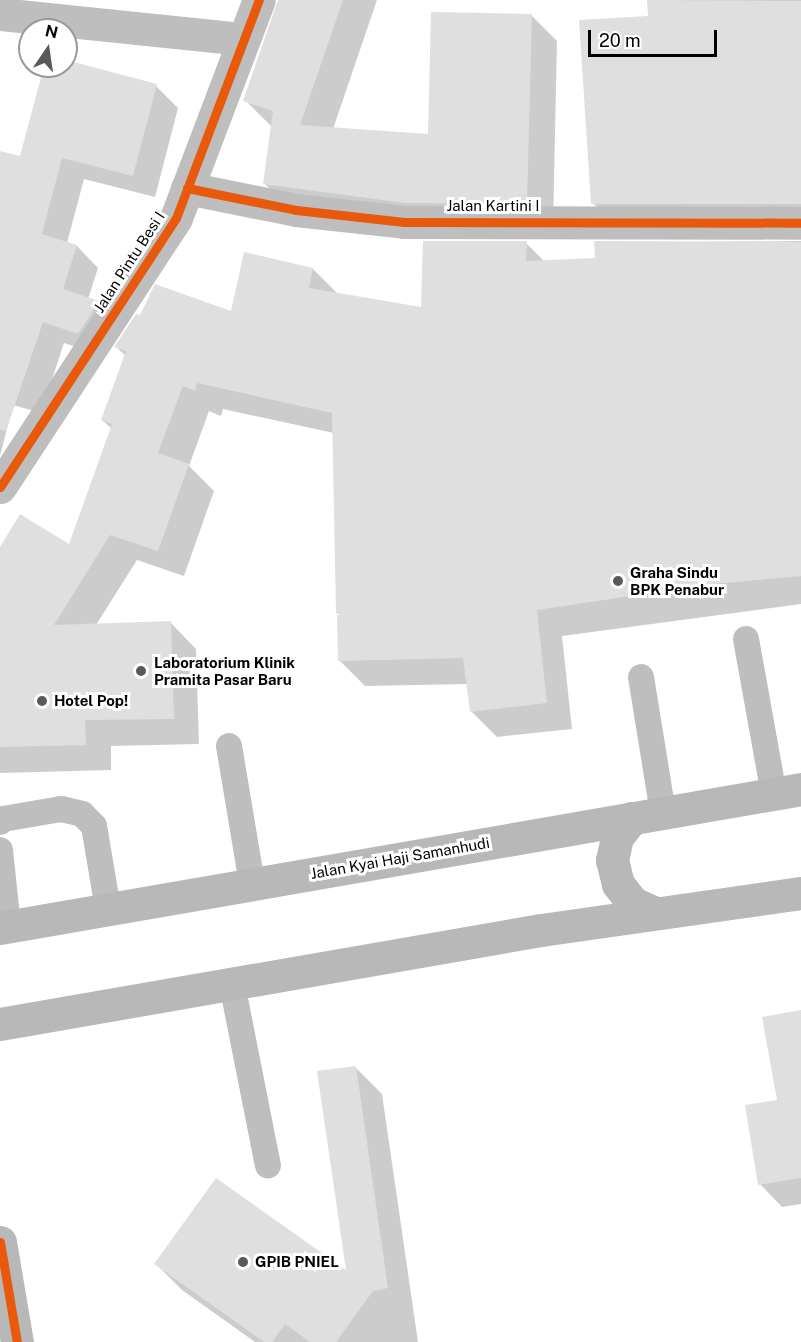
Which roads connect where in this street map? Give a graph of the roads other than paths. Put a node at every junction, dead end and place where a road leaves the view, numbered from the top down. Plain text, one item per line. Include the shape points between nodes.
1 (259, 0) edge
2 (0, 14) edge
3 (244, 39) junction
4 (187, 188) junction
5 (801, 223) edge
6 (0, 486) edge
7 (746, 639) dead end
8 (641, 677) dead end
9 (229, 746) dead end
10 (787, 791) edge
11 (648, 815) junction
12 (0, 822) edge
13 (0, 850) edge
14 (252, 884) junction
15 (801, 893) edge
16 (108, 909) junction
17 (655, 913) junction
18 (4, 927) edge
19 (232, 984) junction
20 (0, 1024) edge
21 (268, 1166) dead end
22 (0, 1242) edge
23 (17, 1342) edge

1 - 3 street, Jalan Pintu Besi I
2 - 3 street
3 - 4 street, Jalan Pintu Besi I
4 - 5 street, Jalan Kartini I via 297,210 404,222
4 - 6 street, Jalan Pintu Besi I via 176,219
7 - 10 lane
8 - 11 lane
9 - 14 lane
10 - 11 main road, Jalan Kyai Haji Samanhudi
11 - 14 main road, Jalan Kyai Haji Samanhudi
11 - 17 main road via 617,837 612,860 618,884 633,903
12 - 16 lane via 62,809 82,814 94,826
13 - 18 lane
14 - 16 main road, Jalan Kyai Haji Samanhudi
15 - 17 main road
16 - 18 main road, Jalan Kyai Haji Samanhudi
17 - 19 main road
19 - 20 main road
19 - 21 lane
22 - 23 main road

